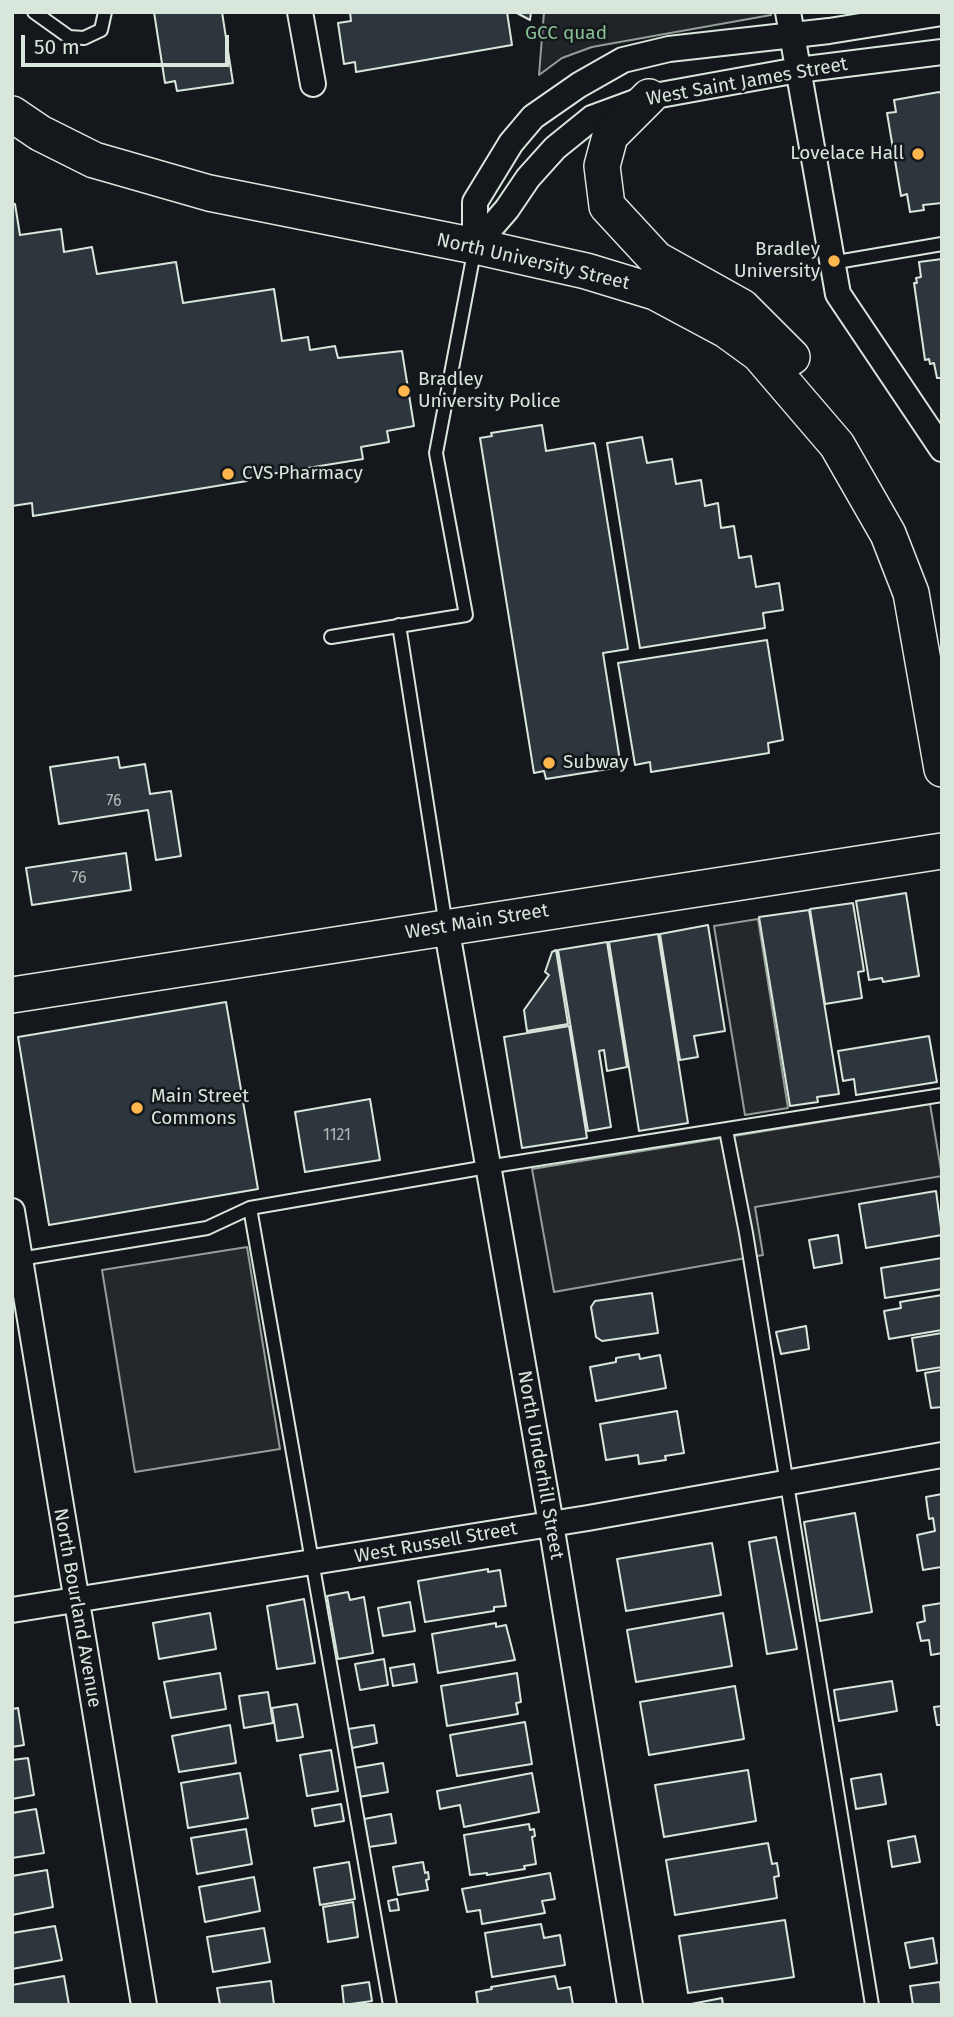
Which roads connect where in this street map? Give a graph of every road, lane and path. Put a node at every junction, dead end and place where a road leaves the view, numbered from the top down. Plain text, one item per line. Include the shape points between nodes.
1 (34, 12) edge
2 (105, 12) edge
3 (300, 12) edge
4 (942, 13) edge
5 (790, 23) edge
6 (942, 52) edge
7 (798, 70) junction
8 (313, 84) dead end
9 (649, 97) junction
10 (12, 114) edge
11 (942, 244) edge
12 (475, 246) junction
13 (831, 263) junction
14 (803, 404) junction
15 (942, 449) edge
16 (399, 625) junction
17 (331, 636) dead end
18 (942, 769) edge
19 (942, 851) edge
20 (446, 926) junction
21 (12, 995) edge
22 (942, 1095) edge
23 (726, 1130) junction
24 (486, 1167) junction
25 (250, 1208) junction
26 (12, 1211) edge
27 (20, 1259) junction
28 (942, 1455) edge
29 (786, 1482) junction
30 (551, 1524) junction
31 (313, 1564) junction
32 (76, 1600) junction
33 (12, 1610) edge
34 (144, 2005) edge
35 (390, 2005) edge
36 (629, 2005) edge
37 (872, 2005) edge

1 - 2 lane via 69,37 84,38 101,30
3 - 8 street
4 - 5 street, West Saint James Street
5 - 7 street
5 - 12 street, West Saint James Street via 623,60 533,117 475,202
6 - 7 street, West Saint James Street
7 - 9 street, West Saint James Street
7 - 13 street
9 - 12 street, West Saint James Street via 592,118 555,148
9 - 14 main road via 610,136 602,166 607,206 656,259 742,307 792,356
10 - 12 main road, North University Street via 94,160 209,193
11 - 13 lane
12 - 14 main road, North University Street via 655,292 726,330 759,354
12 - 16 lane via 436,453 466,615
13 - 15 street via 838,295
14 - 18 main road, North University Street via 837,445 888,534 911,593
16 - 17 lane
16 - 20 lane
19 - 20 main road, West Main Street
20 - 21 main road, West Main Street
20 - 24 street, North Underhill Street
22 - 23 lane
23 - 24 lane
23 - 29 lane
24 - 25 lane
24 - 30 street, North Underhill Street
25 - 27 lane via 207,1228
25 - 31 lane
26 - 27 street, North Bourland Avenue
27 - 32 street, North Bourland Avenue
28 - 29 street, West Russell Street
29 - 30 street, West Russell Street
29 - 37 lane
30 - 31 street, West Russell Street
30 - 36 street, North Underhill Street
31 - 32 street, West Russell Street
31 - 35 lane
32 - 33 street, West Russell Street
32 - 34 street, North Bourland Avenue

